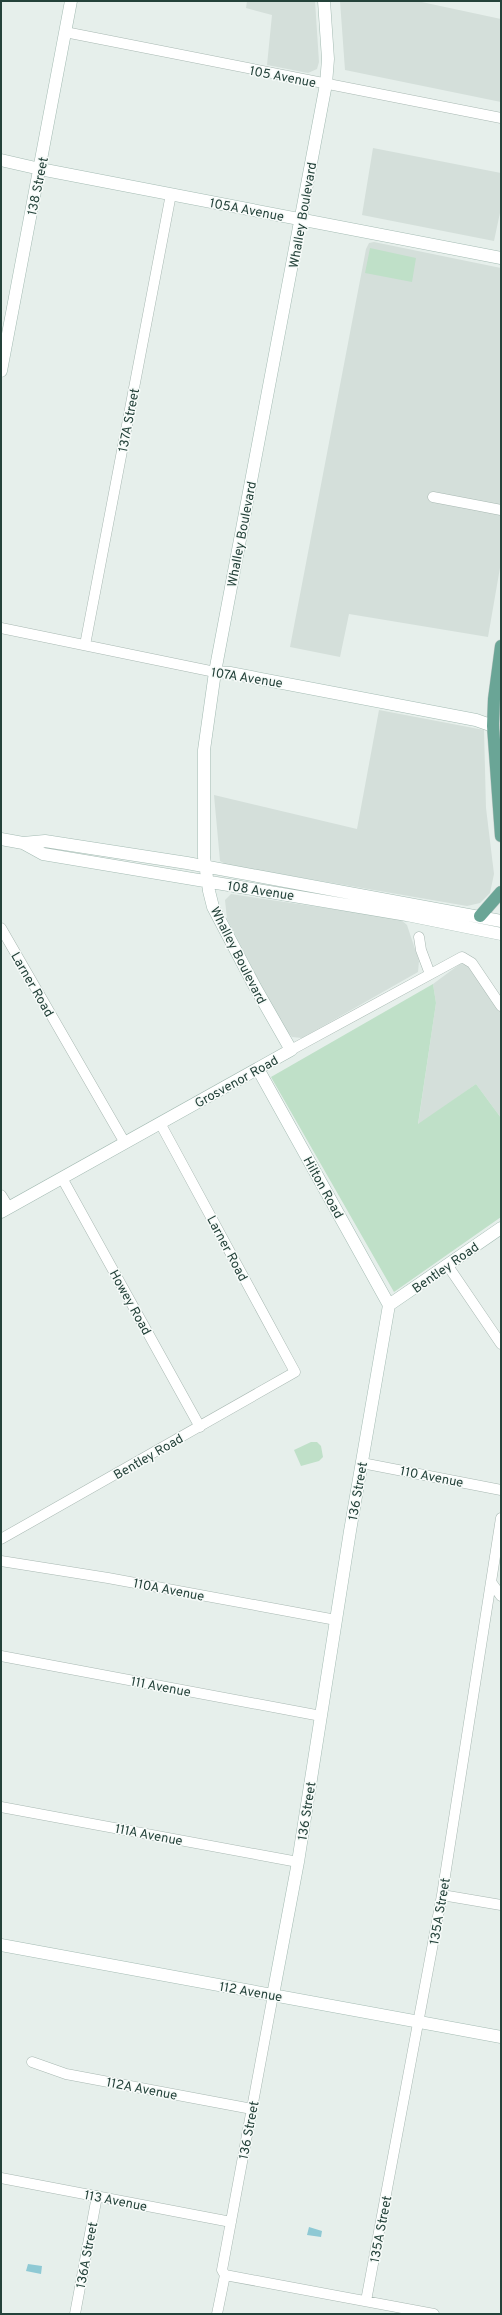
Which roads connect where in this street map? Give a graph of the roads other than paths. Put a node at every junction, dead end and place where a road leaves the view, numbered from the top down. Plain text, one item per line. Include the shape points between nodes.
1 (71, 1) edge
2 (324, 1) edge
3 (66, 32) junction
4 (326, 84) junction
5 (501, 118) edge
6 (1, 160) edge
7 (40, 169) junction
8 (171, 194) junction
9 (301, 219) junction
10 (501, 258) edge
11 (1, 371) edge
12 (433, 497) dead end
13 (501, 510) edge
14 (1, 628) edge
15 (85, 645) junction
16 (501, 646) edge
17 (215, 672) junction
18 (493, 726) junction
19 (501, 836) edge
20 (1, 839) edge
21 (23, 843) junction
22 (206, 867) junction
23 (208, 882) junction
24 (501, 892) edge
25 (480, 916) junction
26 (501, 921) edge
27 (1, 928) edge
28 (501, 934) edge
29 (419, 937) dead end
30 (430, 974) junction
31 (501, 1006) edge
32 (291, 1050) junction
33 (258, 1069) junction
34 (160, 1123) junction
35 (124, 1143) junction
36 (62, 1178) junction
37 (1, 1195) edge
38 (5, 1210) edge
39 (501, 1228) edge
40 (448, 1266) junction
41 (389, 1306) junction
42 (501, 1344) edge
43 (296, 1372) joint
44 (200, 1427) junction
45 (362, 1463) junction
46 (501, 1490) edge
47 (501, 1518) edge
48 (1, 1539) edge
49 (1, 1561) edge
50 (490, 1582) junction
51 (501, 1596) edge
52 (336, 1620) junction
53 (1, 1656) edge
54 (321, 1716) junction
55 (1, 1807) edge
56 (298, 1862) junction
57 (442, 1895) junction
58 (501, 1905) edge
59 (1, 1945) edge
60 (273, 1995) junction
61 (419, 2022) junction
62 (501, 2037) edge
63 (32, 2062) dead end
64 (252, 2109) junction
65 (1, 2178) edge
66 (97, 2196) junction
67 (231, 2222) junction
68 (225, 2276) junction
69 (366, 2301) junction
70 (75, 2314) edge
71 (217, 2314) edge
72 (434, 2314) edge

1 - 3 street, 138 Street
2 - 4 street, Whalley Boulevard via 328,59
3 - 4 street, 105 Avenue
3 - 7 street, 138 Street
4 - 5 street, 105 Avenue
4 - 9 street, Whalley Boulevard
6 - 7 street, 105A Avenue
7 - 8 street, 105A Avenue
7 - 11 street, 138 Street
8 - 9 street, 105A Avenue
8 - 15 street, 137A Street
9 - 10 street, 105A Avenue
9 - 17 street, Whalley Boulevard
12 - 13 street
14 - 15 street, 107A Avenue
15 - 17 street, 107A Avenue
16 - 18 main road
17 - 18 street, 107A Avenue via 476,720
17 - 22 street, Whalley Boulevard via 204,750
18 - 19 main road
20 - 21 street, 108 Avenue
21 - 22 street, 108 Avenue via 45,841
21 - 23 street, 108 Avenue via 43,854
22 - 23 street, Whalley Boulevard
22 - 25 street, 108 Avenue
23 - 28 street, 108 Avenue via 407,915
23 - 32 street, Whalley Boulevard via 213,907
24 - 25 main road
25 - 26 street, 108 Avenue
27 - 35 street, Larner Road
29 - 30 street
30 - 31 street, Grosvenor Road via 459,958 465,958 472,963
30 - 32 street, Grosvenor Road
32 - 33 street, Grosvenor Road
33 - 34 street, Grosvenor Road
33 - 41 street, Hilton Road
34 - 35 street, Grosvenor Road
34 - 43 street, Larner Road
35 - 36 street, Grosvenor Road
36 - 38 street, Grosvenor Road
36 - 44 street, Howey Road
37 - 38 street
39 - 40 street, Bentley Road
40 - 41 street, Bentley Road
40 - 42 street
41 - 45 street, 136 Street
43 - 44 street, Bentley Road
44 - 48 street, Bentley Road
45 - 46 street, 110 Avenue
45 - 52 street, 136 Street
47 - 50 street, 135A Street
49 - 52 street, 110A Avenue
50 - 51 street
50 - 57 street, 135A Street
52 - 54 street, 136 Street
53 - 54 street, 111 Avenue
54 - 56 street, 136 Street
55 - 56 street, 111A Avenue
56 - 60 street, 136 Street
57 - 58 street
57 - 61 street, 135A Street
59 - 60 street, 112 Avenue
60 - 61 street, 112 Avenue
60 - 64 street, 136 Street
61 - 62 street, 112 Avenue
61 - 69 street, 135A Street
63 - 64 street, 112A Avenue via 66,2074
64 - 67 street, 136 Street
65 - 66 street, 113 Avenue
66 - 67 street, 113 Avenue
66 - 70 street, 136A Street
67 - 68 street, 136 Street via 222,2270
68 - 69 street
68 - 71 street, 136 Street
69 - 72 street

